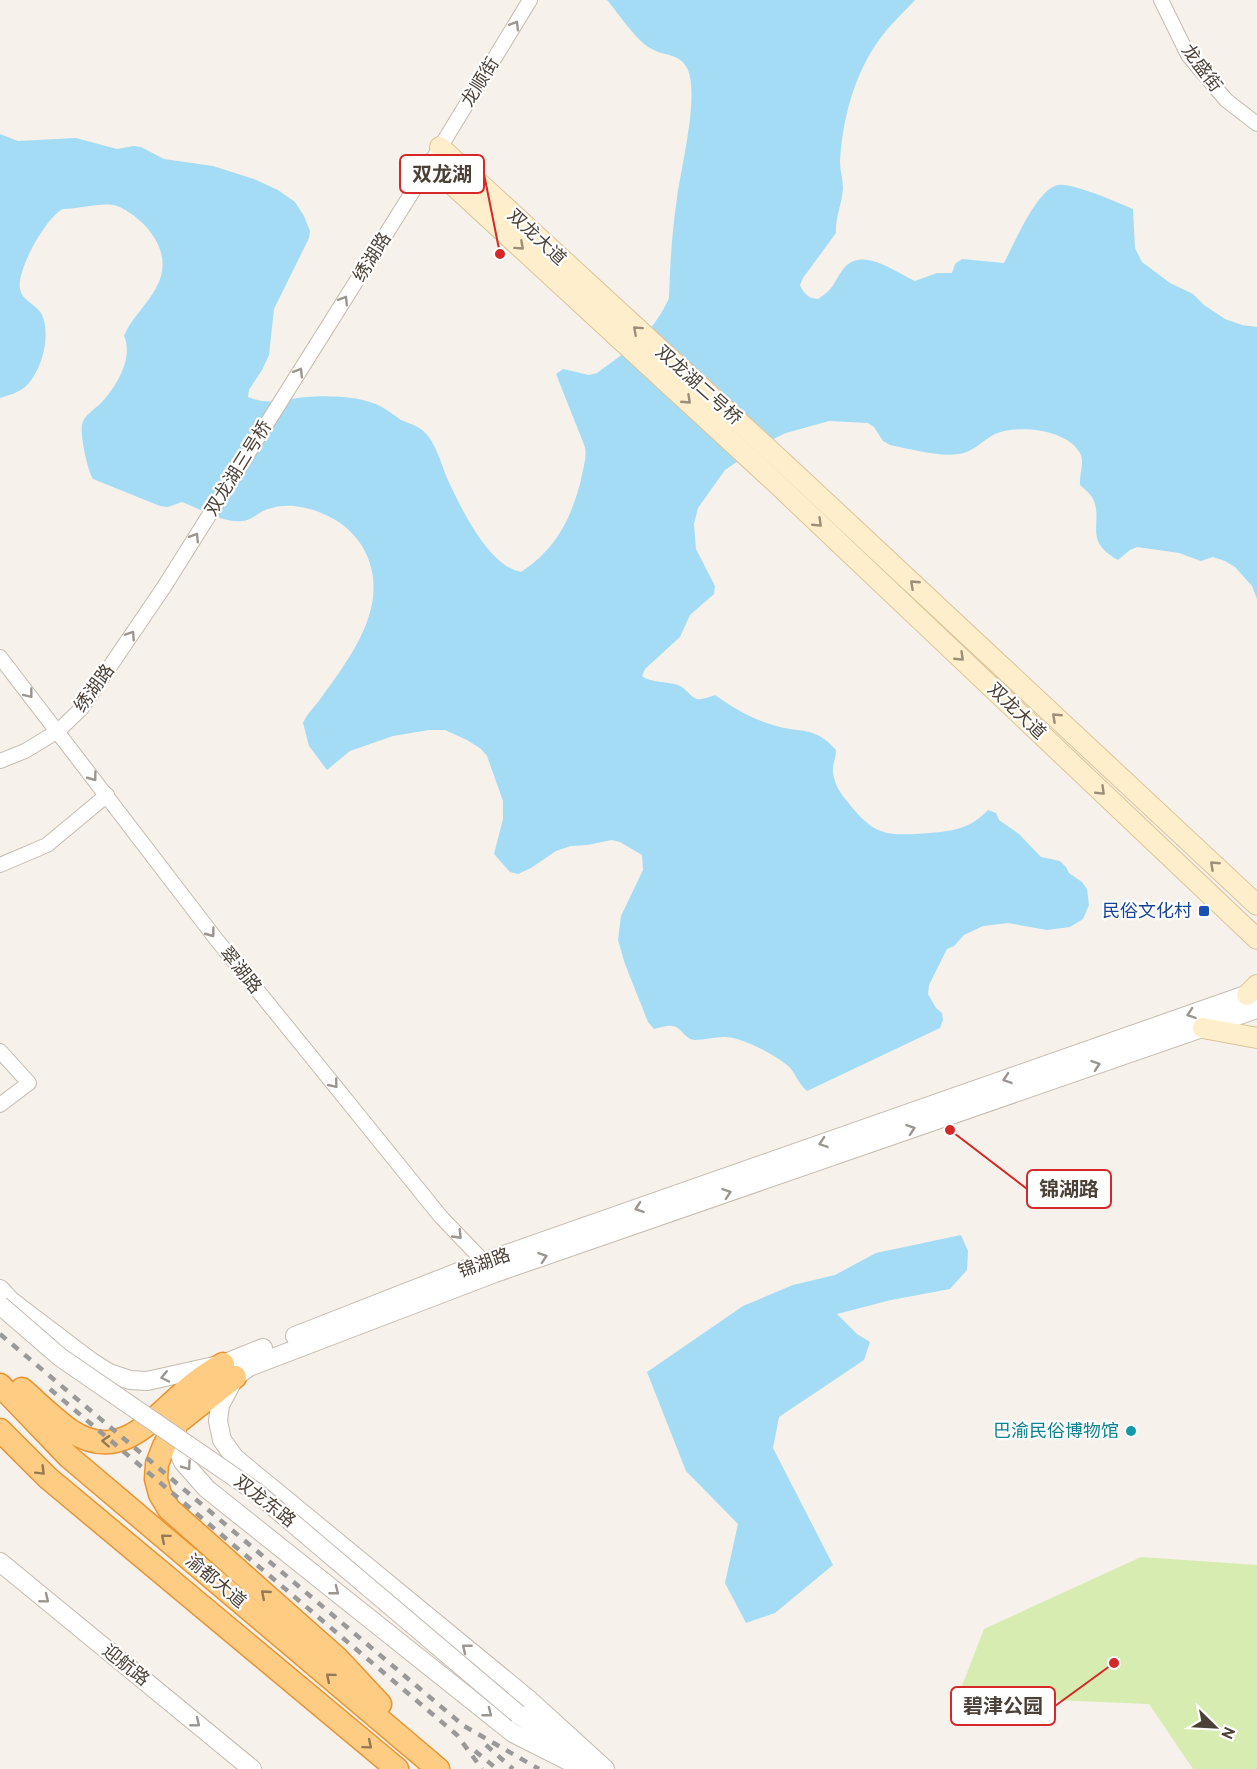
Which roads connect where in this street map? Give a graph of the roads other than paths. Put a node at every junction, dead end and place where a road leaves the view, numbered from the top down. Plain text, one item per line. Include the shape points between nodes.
1 (530, 0) edge
2 (1161, 0) edge
3 (1257, 124) edge
4 (440, 147) junction
5 (430, 164) junction
6 (603, 310) junction
7 (313, 350) joint
8 (789, 468) joint
9 (776, 483) joint
10 (164, 587) joint
11 (0, 657) edge
12 (58, 731) junction
13 (0, 762) edge
14 (106, 795) junction
15 (0, 865) edge
16 (1239, 888) junction
17 (1257, 897) edge
18 (1257, 905) edge
19 (1242, 925) junction
20 (1257, 939) edge
21 (1257, 949) edge
22 (1254, 995) edge
23 (1203, 1028) junction
24 (1257, 1038) edge
25 (0, 1051) edge
26 (0, 1105) edge
27 (490, 1268) junction
28 (0, 1289) edge
29 (0, 1305) edge
30 (0, 1371) edge
31 (229, 1371) junction
32 (0, 1385) edge
33 (177, 1424) junction
34 (0, 1430) edge
35 (0, 1562) edge
36 (252, 1769) edge
37 (397, 1769) edge
38 (439, 1769) edge
39 (584, 1769) edge
40 (597, 1769) edge
41 (605, 1769) edge

4 -> 1 street, 龙顺街
2 - 3 street, 龙盛街 via 1188,55 1226,100
4 - 5 street, 龙顺街
4 - 6 main road, 双龙大道
5 -> 6 main road, 双龙大道
7 -> 5 street, 绣湖路
8 -> 6 main road, 双龙湖二号桥
6 -> 9 main road, 双龙湖二号桥
10 -> 7 street, 双龙湖三号桥
16 -> 8 main road, 双龙大道
9 -> 19 main road, 双龙大道
12 -> 10 street, 绣湖路 via 81,709
11 -> 12 street, 翠湖路
12 - 13 street, 绣湖路
12 -> 14 street, 翠湖路
14 - 15 street via 47,845
14 -> 27 street, 翠湖路 via 216,939 441,1217
16 - 17 main road
16 - 18 main road, 双龙大道
19 - 20 main road, 双龙大道
19 - 21 main road
22 - 23 street, 锦湖路
22 -> 27 street, 锦湖路
23 - 24 main road
27 -> 23 street, 锦湖路
25 - 26 street via 29,1083
27 - 31 street, 锦湖路
31 -> 28 street, 锦湖路 via 130,1380 90,1361 10,1301
29 - 40 street, 双龙东路, bridge via 60,1357 255,1492 518,1714
31 -> 30 highway via 185,1390 148,1426 118,1441 85,1438 70,1430
31 - 33 highway
41 -> 31 street via 527,1698 235,1458 222,1440 218,1421
38 -> 32 highway, 渝都大道 via 69,1457
38 -> 33 highway via 338,1658 169,1509 160,1494 157,1464
33 -> 39 street via 176,1446 183,1462 207,1489 513,1733
34 -> 37 highway, 渝都大道 via 48,1478
35 -> 36 street, 迎航路

